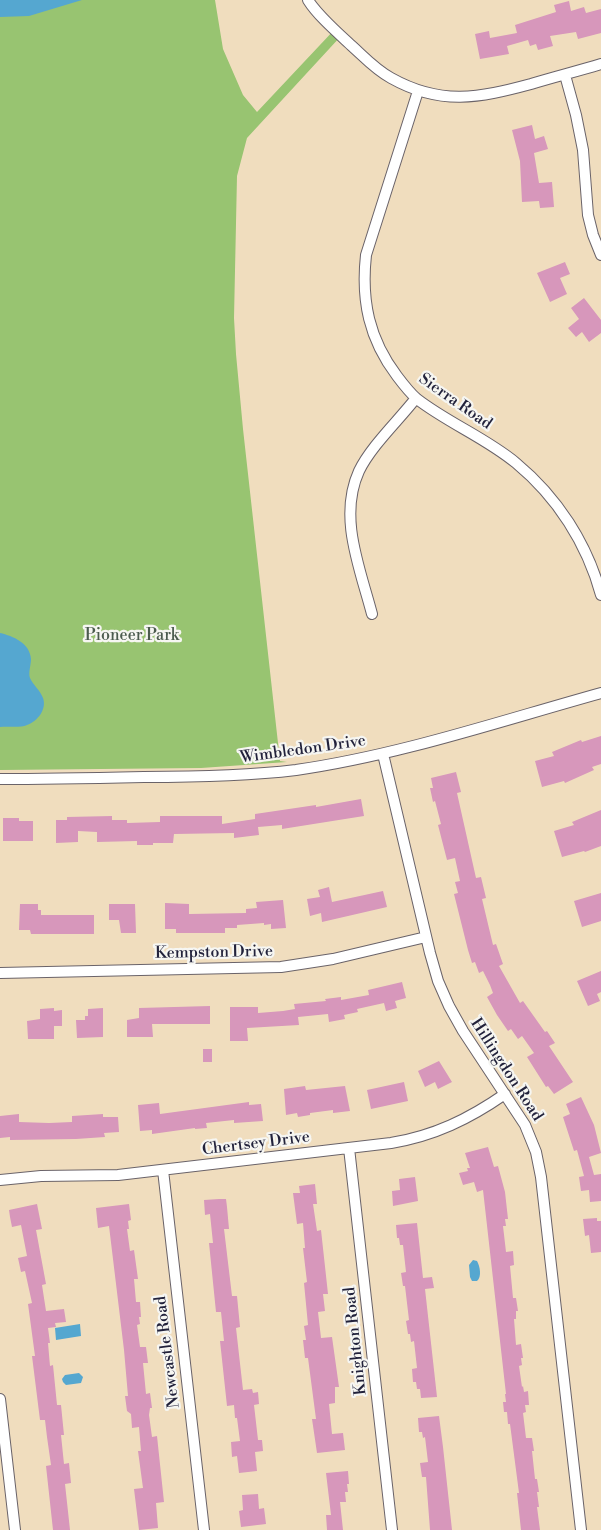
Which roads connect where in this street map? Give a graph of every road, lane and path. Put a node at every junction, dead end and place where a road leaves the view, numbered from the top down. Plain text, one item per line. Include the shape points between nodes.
1 (308, 0) edge
2 (601, 64) edge
3 (565, 74) junction
4 (418, 91) junction
5 (601, 255) edge
6 (416, 398) junction
7 (601, 595) edge
8 (372, 614) dead end
9 (601, 693) edge
10 (383, 754) junction
11 (0, 779) edge
12 (426, 937) junction
13 (0, 973) edge
14 (505, 1094) junction
15 (349, 1148) junction
16 (162, 1170) junction
17 (0, 1180) edge
18 (0, 1399) edge
19 (15, 1530) edge
20 (204, 1530) edge
21 (392, 1530) edge
22 (581, 1530) edge

1 - 4 street via 373,66
2 - 3 street
3 - 4 street via 492,95 468,98
3 - 5 street via 583,150 588,215
4 - 6 street, Sierra Road via 370,238 363,280 372,332 386,361
6 - 7 street, Sierra Road via 496,448 536,481 581,542
6 - 8 street via 369,454 354,485 350,517 352,537
9 - 10 street, Wimbledon Drive
10 - 11 street, Wimbledon Drive via 323,766 252,774
10 - 12 street, Hillingdon Road
12 - 13 street, Kempston Drive via 333,959 281,967
12 - 14 street, Hillingdon Road via 436,976 449,1006
14 - 15 street, Chertsey Drive via 471,1116 440,1130 402,1141
14 - 22 street, Hillingdon Road via 528,1131 540,1170
15 - 16 street, Chertsey Drive
15 - 21 street, Knighton Road
16 - 17 street, Chertsey Drive via 109,1176 35,1176
16 - 20 street, Newcastle Road
18 - 19 street

